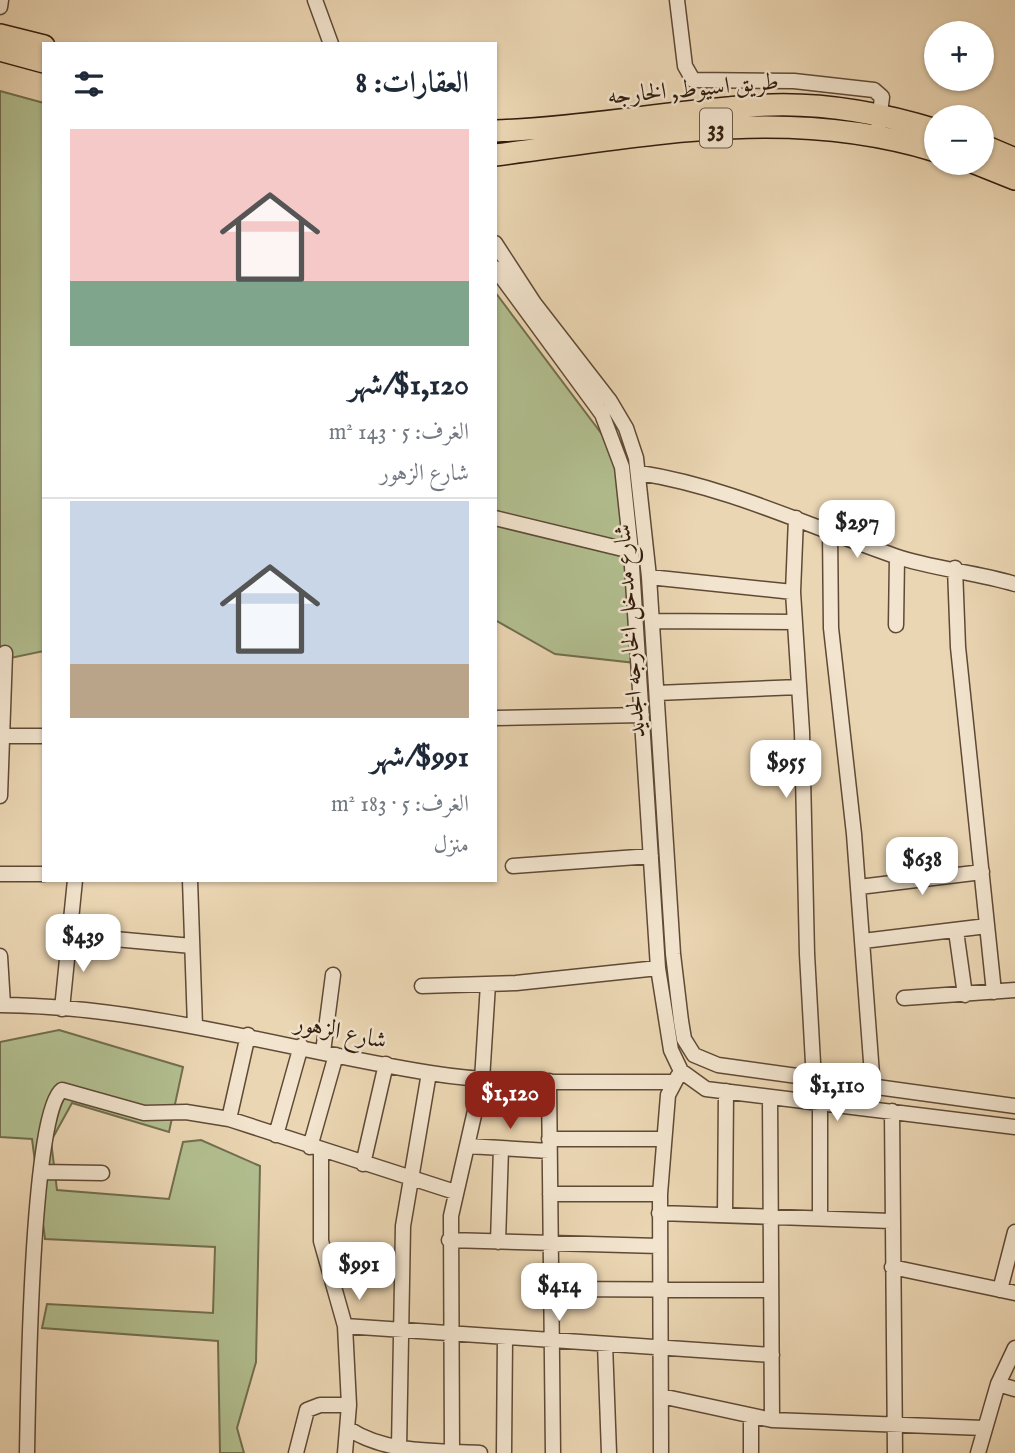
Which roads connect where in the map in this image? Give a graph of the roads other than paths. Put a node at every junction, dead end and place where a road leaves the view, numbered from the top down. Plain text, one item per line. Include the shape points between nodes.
1 (1, 0) edge
2 (314, 0) edge
3 (677, 0) edge
4 (0, 7) edge
5 (0, 35) edge
6 (330, 42) edge
7 (42, 46) edge
8 (0, 50) edge
9 (42, 61) edge
10 (879, 127) junction
11 (924, 129) edge
12 (497, 131) edge
13 (924, 146) edge
14 (994, 150) edge
15 (497, 155) edge
16 (1015, 159) edge
17 (994, 171) edge
18 (1015, 179) edge
19 (497, 246) edge
20 (497, 271) edge
21 (640, 473) junction
22 (497, 518) edge
23 (796, 518) junction
24 (830, 530) junction
25 (631, 551) junction
26 (897, 557) junction
27 (955, 568) junction
28 (649, 576) junction
29 (1015, 584) edge
30 (793, 592) junction
31 (652, 621) junction
32 (795, 622) junction
33 (896, 625) dead end
34 (5, 653) dead end
35 (799, 687) junction
36 (657, 693) junction
37 (642, 715) junction
38 (497, 718) edge
39 (2, 736) junction
40 (42, 736) edge
41 (0, 796) edge
42 (651, 856) junction
43 (513, 866) dead end
44 (982, 872) junction
45 (0, 874) edge
46 (42, 874) edge
47 (75, 882) edge
48 (190, 882) edge
49 (859, 887) junction
50 (986, 926) junction
51 (956, 931) junction
52 (70, 935) junction
53 (863, 941) junction
54 (192, 946) junction
55 (0, 956) edge
56 (659, 968) junction
57 (333, 975) dead end
58 (488, 984) junction
59 (422, 986) dead end
60 (1015, 990) edge
61 (993, 992) junction
62 (965, 995) junction
63 (904, 998) dead end
64 (1, 1005) edge
65 (62, 1009) junction
66 (195, 1026) junction
67 (248, 1035) junction
68 (301, 1046) junction
69 (330, 1053) junction
70 (694, 1055) junction
71 (386, 1064) junction
72 (429, 1073) junction
73 (678, 1076) junction
74 (482, 1080) junction
75 (549, 1081) junction
76 (814, 1081) junction
77 (873, 1088) junction
78 (726, 1091) junction
79 (770, 1097) junction
80 (820, 1103) junction
81 (1015, 1107) edge
82 (892, 1111) junction
83 (229, 1119) junction
84 (1015, 1127) edge
85 (276, 1135) junction
86 (663, 1139) junction
87 (549, 1145) junction
88 (468, 1146) junction
89 (501, 1148) junction
90 (316, 1149) junction
91 (363, 1164) junction
92 (42, 1172) junction
93 (102, 1173) dead end
94 (409, 1179) junction
95 (454, 1192) junction
96 (550, 1194) junction
97 (660, 1194) junction
98 (659, 1213) junction
99 (725, 1215) junction
100 (771, 1217) junction
101 (820, 1218) junction
102 (891, 1221) junction
103 (1015, 1234) edge
104 (449, 1240) junction
105 (498, 1242) junction
106 (550, 1243) junction
107 (659, 1246) junction
108 (892, 1267) junction
109 (552, 1289) junction
110 (660, 1289) junction
111 (771, 1290) junction
112 (1008, 1292) edge
113 (345, 1326) junction
114 (399, 1330) junction
115 (450, 1333) junction
116 (505, 1337) junction
117 (552, 1340) junction
118 (605, 1344) junction
119 (660, 1347) junction
120 (1015, 1348) edge
121 (772, 1355) junction
122 (998, 1384) junction
123 (1015, 1389) edge
124 (660, 1396) junction
125 (349, 1405) junction
126 (751, 1416) junction
127 (772, 1420) junction
128 (895, 1423) junction
129 (349, 1429) junction
130 (984, 1429) junction
131 (372, 1449) edge
132 (406, 1451) edge
133 (452, 1452) edge
134 (27, 1453) edge
135 (296, 1453) edge
136 (345, 1453) edge
137 (480, 1453) edge
138 (504, 1453) edge
139 (553, 1453) edge
140 (609, 1453) edge
141 (661, 1453) edge
142 (751, 1453) edge
143 (895, 1453) edge
144 (978, 1453) edge

1 - 4 street
2 - 6 street
3 - 10 street via 685,66 693,80 794,81 874,90 882,97
5 - 7 highway
8 - 9 highway
10 - 11 highway, طريق اسيوط, الخارجه / 33
10 - 12 highway, طريق اسيوط, الخارجه / 33 via 817,107 752,106
10 - 13 highway, طريق اسيوط, الخارجه / 33
10 - 15 highway, طريق اسيوط, الخارجه / 33 via 753,125
14 - 16 highway
17 - 18 highway
19 - 21 street, شارع مدخل الخارجه الجديد via 618,415
20 - 25 street, شارع مدخل الخارجه الجديد via 611,431 622,467
21 - 23 street via 688,482
21 - 28 street, شارع مدخل الخارجه الجديد
22 - 25 street
23 - 24 street
23 - 30 street
24 - 26 street
24 - 49 street via 831,628
25 - 37 street, شارع مدخل الخارجه الجديد
26 - 27 street
26 - 33 street
27 - 29 street
27 - 44 street via 958,647
28 - 30 street
28 - 31 street, شارع مدخل الخارجه الجديد
30 - 32 street
31 - 32 street
31 - 36 street, شارع مدخل الخارجه الجديد
32 - 35 street
34 - 39 street
35 - 36 street
35 - 76 street
36 - 70 street, شارع مدخل الخارجه الجديد via 673,954 684,1040
37 - 38 street
37 - 42 street, شارع مدخل الخارجه الجديد
39 - 40 street
39 - 41 street
42 - 43 street
42 - 56 street, شارع مدخل الخارجه الجديد
44 - 49 street
44 - 50 street
45 - 46 street
47 - 52 street
48 - 54 street
49 - 53 street
50 - 51 street
50 - 61 street
51 - 53 street
51 - 62 street
52 - 54 street
52 - 65 street
53 - 77 street
54 - 66 street
55 - 64 street
56 - 58 street
56 - 73 street, شارع مدخل الخارجه الجديد
57 - 69 street
58 - 59 street
58 - 74 street
60 - 61 street
61 - 62 street
62 - 63 street
64 - 65 street, شارع الزهور
65 - 66 street, شارع الزهور via 146,1016
66 - 67 street, شارع الزهور
67 - 68 street, شارع الزهور
67 - 83 street
68 - 69 street, شارع الزهور
68 - 85 street
69 - 71 street, شارع الزهور
69 - 90 street
70 - 73 street
70 - 76 street via 718,1065
71 - 72 street, شارع الزهور
71 - 91 street
72 - 74 street, شارع الزهور
72 - 94 street
73 - 75 street, شارع الزهور
73 - 78 street via 706,1089
73 - 86 street via 668,1095
74 - 75 street, شارع الزهور
74 - 88 street
75 - 87 street
76 - 77 street
77 - 81 street
78 - 79 street
78 - 99 street
79 - 80 street
79 - 100 street
80 - 82 street
80 - 101 street
82 - 84 street
82 - 102 street
83 - 85 street
83 - 92 street via 186,1112 144,1113 62,1090 55,1096 49,1118
85 - 90 street
86 - 87 street
86 - 97 street
87 - 89 street
87 - 96 street
88 - 89 street
88 - 95 street
89 - 105 street
90 - 91 street
90 - 113 street via 321,1241
91 - 94 street
92 - 93 street
92 - 134 street
94 - 95 street
94 - 114 street via 402,1226
95 - 104 street
96 - 97 street
96 - 106 street
97 - 98 street
98 - 99 street
98 - 107 street
99 - 100 street
100 - 101 street
100 - 111 street
101 - 102 street
102 - 108 street
103 - 112 street
104 - 105 street
104 - 115 street
105 - 106 street
106 - 107 street
106 - 109 street
107 - 110 street
108 - 112 street
108 - 128 street
109 - 110 street
109 - 117 street
110 - 111 street
110 - 119 street
111 - 121 street
113 - 114 street
113 - 125 street
114 - 115 street
114 - 132 street
115 - 116 street
115 - 133 street
116 - 117 street
116 - 138 street
117 - 118 street
117 - 139 street
118 - 119 street
118 - 140 street
119 - 121 street
119 - 124 street
120 - 122 street
121 - 127 street
122 - 123 street
122 - 130 street
124 - 126 street
124 - 141 street
125 - 129 street
125 - 135 street via 307,1410
126 - 127 street
126 - 142 street
127 - 128 street
128 - 130 street
128 - 143 street
129 - 131 street
129 - 136 street
130 - 144 street
131 - 132 street
132 - 133 street
133 - 137 street

